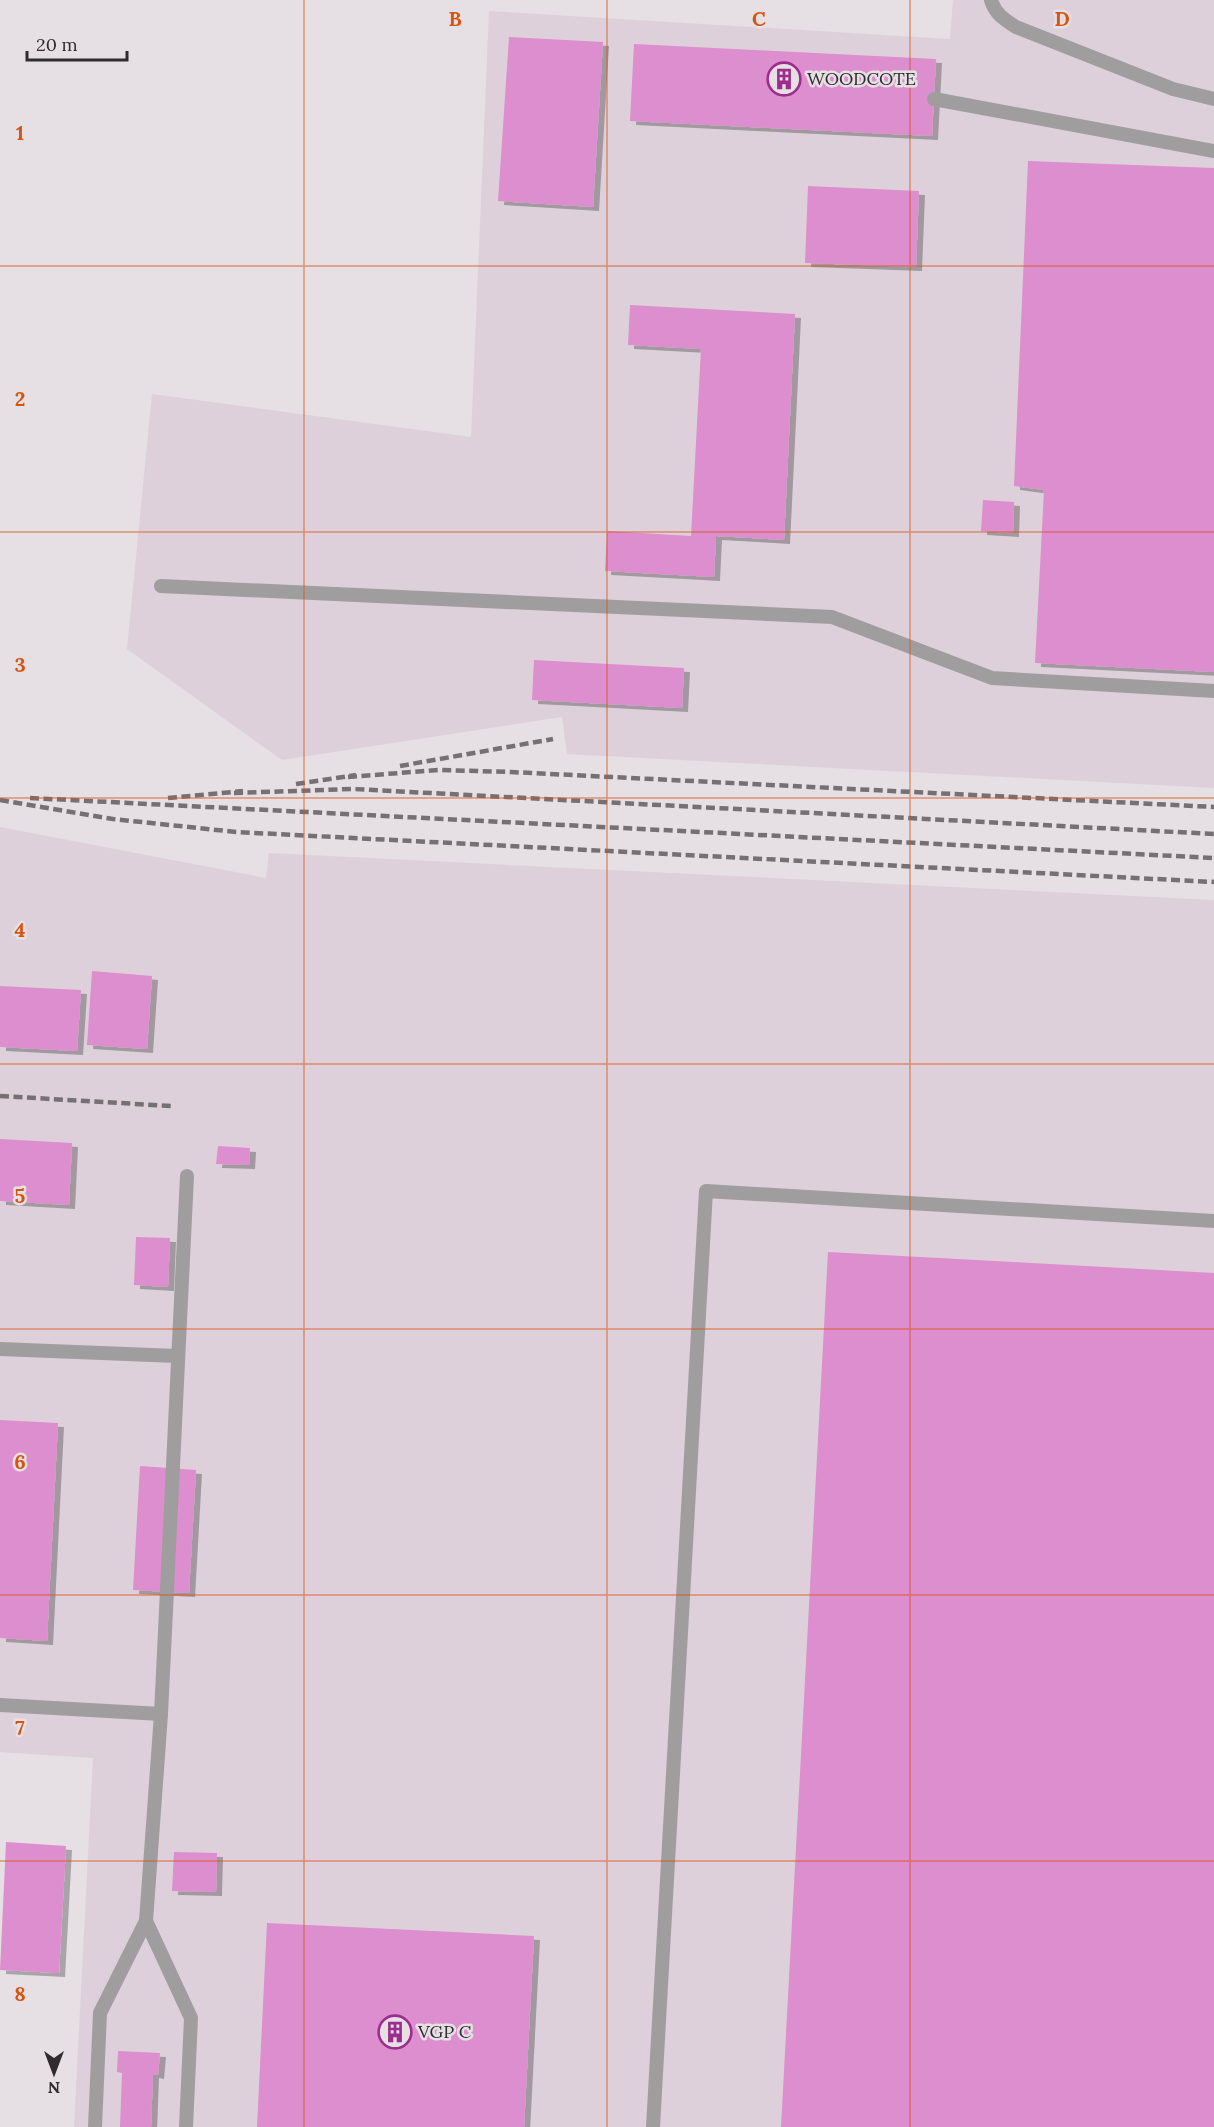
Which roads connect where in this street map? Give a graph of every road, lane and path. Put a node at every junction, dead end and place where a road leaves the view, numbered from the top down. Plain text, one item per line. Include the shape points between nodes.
1 (992, 0) edge
2 (934, 99) dead end
3 (1214, 99) edge
4 (1214, 151) edge
5 (161, 586) dead end
6 (1214, 691) edge
7 (188, 1176) dead end
8 (1214, 1221) edge
9 (0, 1349) edge
10 (177, 1356) junction
11 (0, 1705) edge
12 (161, 1714) junction
13 (146, 1921) junction
14 (95, 2127) edge
15 (186, 2127) edge
16 (653, 2127) edge

1 - 3 lane via 1003,20 1016,27 1173,89
2 - 4 lane
5 - 6 lane via 832,617 992,678
7 - 10 lane
8 - 16 lane via 706,1191
9 - 10 lane
10 - 12 lane
11 - 12 lane
12 - 13 lane
13 - 14 lane via 100,2013
13 - 15 lane via 191,2018

